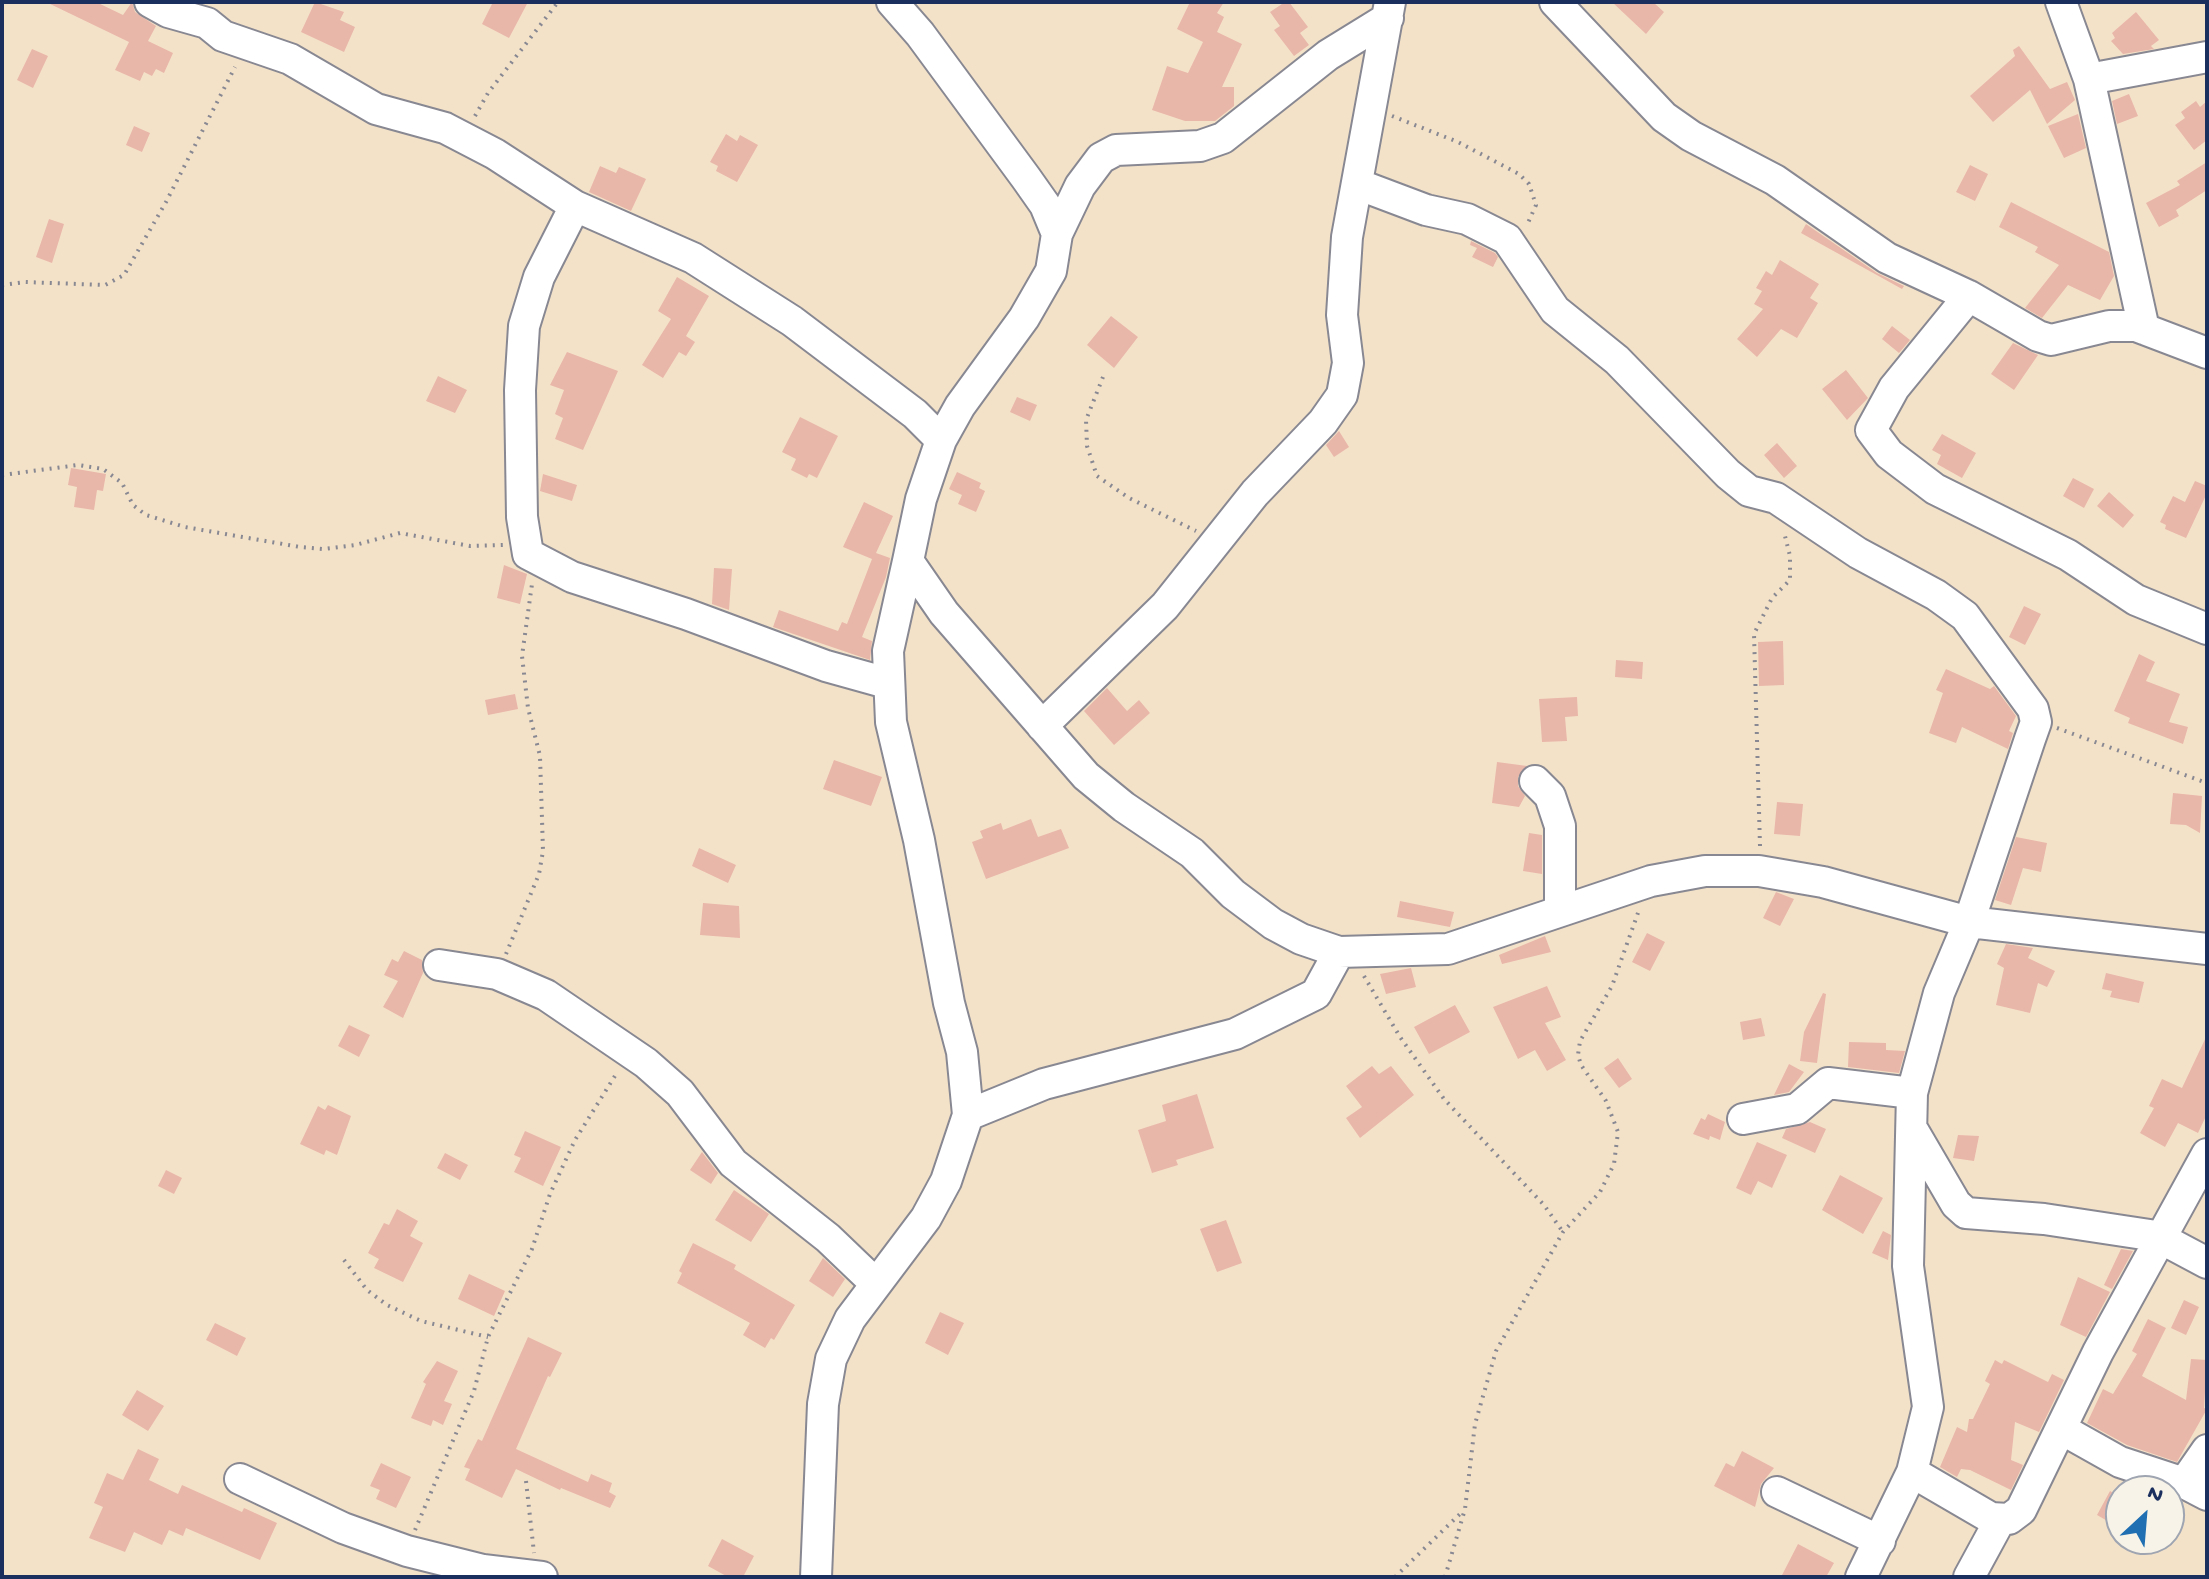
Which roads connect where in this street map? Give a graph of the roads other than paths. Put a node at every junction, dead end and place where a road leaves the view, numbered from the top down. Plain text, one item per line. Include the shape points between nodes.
1 (150, 2) edge
2 (892, 2) edge
3 (1555, 2) edge
4 (2061, 2) edge
5 (1389, 10) edge
6 (2207, 57) edge
7 (2089, 79) junction
8 (1357, 184) junction
9 (575, 206) junction
10 (1057, 234) junction
11 (1969, 296) junction
12 (2144, 329) junction
13 (2207, 353) edge
14 (941, 440) junction
15 (908, 561) junction
16 (2207, 629) edge
17 (887, 683) junction
18 (1042, 726) junction
19 (1535, 781) dead end
20 (1560, 909) junction
21 (1969, 922) junction
22 (2207, 949) edge
23 (1346, 952) junction
24 (439, 965) dead end
25 (1912, 1093) junction
26 (968, 1115) junction
27 (1743, 1119) dead end
28 (1913, 1131) junction
29 (2207, 1154) edge
30 (2162, 1238) junction
31 (2207, 1263) edge
32 (875, 1283) junction
33 (2063, 1430) junction
34 (2207, 1450) edge
35 (1912, 1472) junction
36 (240, 1479) dead end
37 (2196, 1489) edge
38 (1777, 1492) dead end
39 (2000, 1520) junction
40 (1880, 1541) junction
41 (538, 1576) edge
42 (816, 1577) edge
43 (1861, 1577) edge
44 (1969, 1577) edge

1 - 9 street via 290,59 376,109 428,122 476,144
2 - 10 street via 1026,178
3 - 11 street via 1678,127 1775,180 1887,258
4 - 7 street
5 - 8 street
5 - 10 street via 1223,138 1200,146 1116,150 1101,158 1080,186
6 - 7 street
7 - 12 street
8 - 18 street via 1344,270 1348,363 1342,395 1146,626
8 - 21 street via 1467,219 1507,239 1555,310 1665,406 1728,474 1749,491 1776,498 1965,616 2033,709 2036,722
9 - 14 street via 667,243 736,284 915,414
9 - 17 street via 539,277 524,326 520,415 527,550 597,586
10 - 14 street via 1051,271
11 - 12 street via 2051,340 2109,326
11 - 16 street via 1894,388 1871,430 1889,454 1935,489 2068,555 2136,600
12 - 13 street
14 - 15 street
15 - 17 street via 888,651
15 - 18 street via 944,613
17 - 26 street via 962,1052
18 - 23 street via 1086,776 1192,853 1273,924
19 - 20 street via 1550,796 1560,826
20 - 21 street via 1651,881 1705,871 1759,871 1823,882
20 - 23 street via 1448,949
21 - 22 street
21 - 25 street via 1939,993
23 - 26 street via 1316,994 1235,1034 1044,1084
24 - 32 street via 497,974 558,1001 630,1052 680,1093 733,1163 828,1238
25 - 27 street via 1828,1083 1797,1109
25 - 28 street
26 - 32 street via 939,1193 907,1246
28 - 30 street via 1966,1213
28 - 35 street via 1908,1266 1928,1407
29 - 30 street
30 - 31 street
30 - 33 street via 2098,1352
32 - 42 street via 839,1339 825,1383
33 - 37 street via 2120,1462
33 - 39 street via 2021,1510
34 - 37 street
35 - 39 street
35 - 40 street
36 - 41 street via 343,1528 407,1551 483,1570
38 - 40 street
39 - 44 street
40 - 43 street

